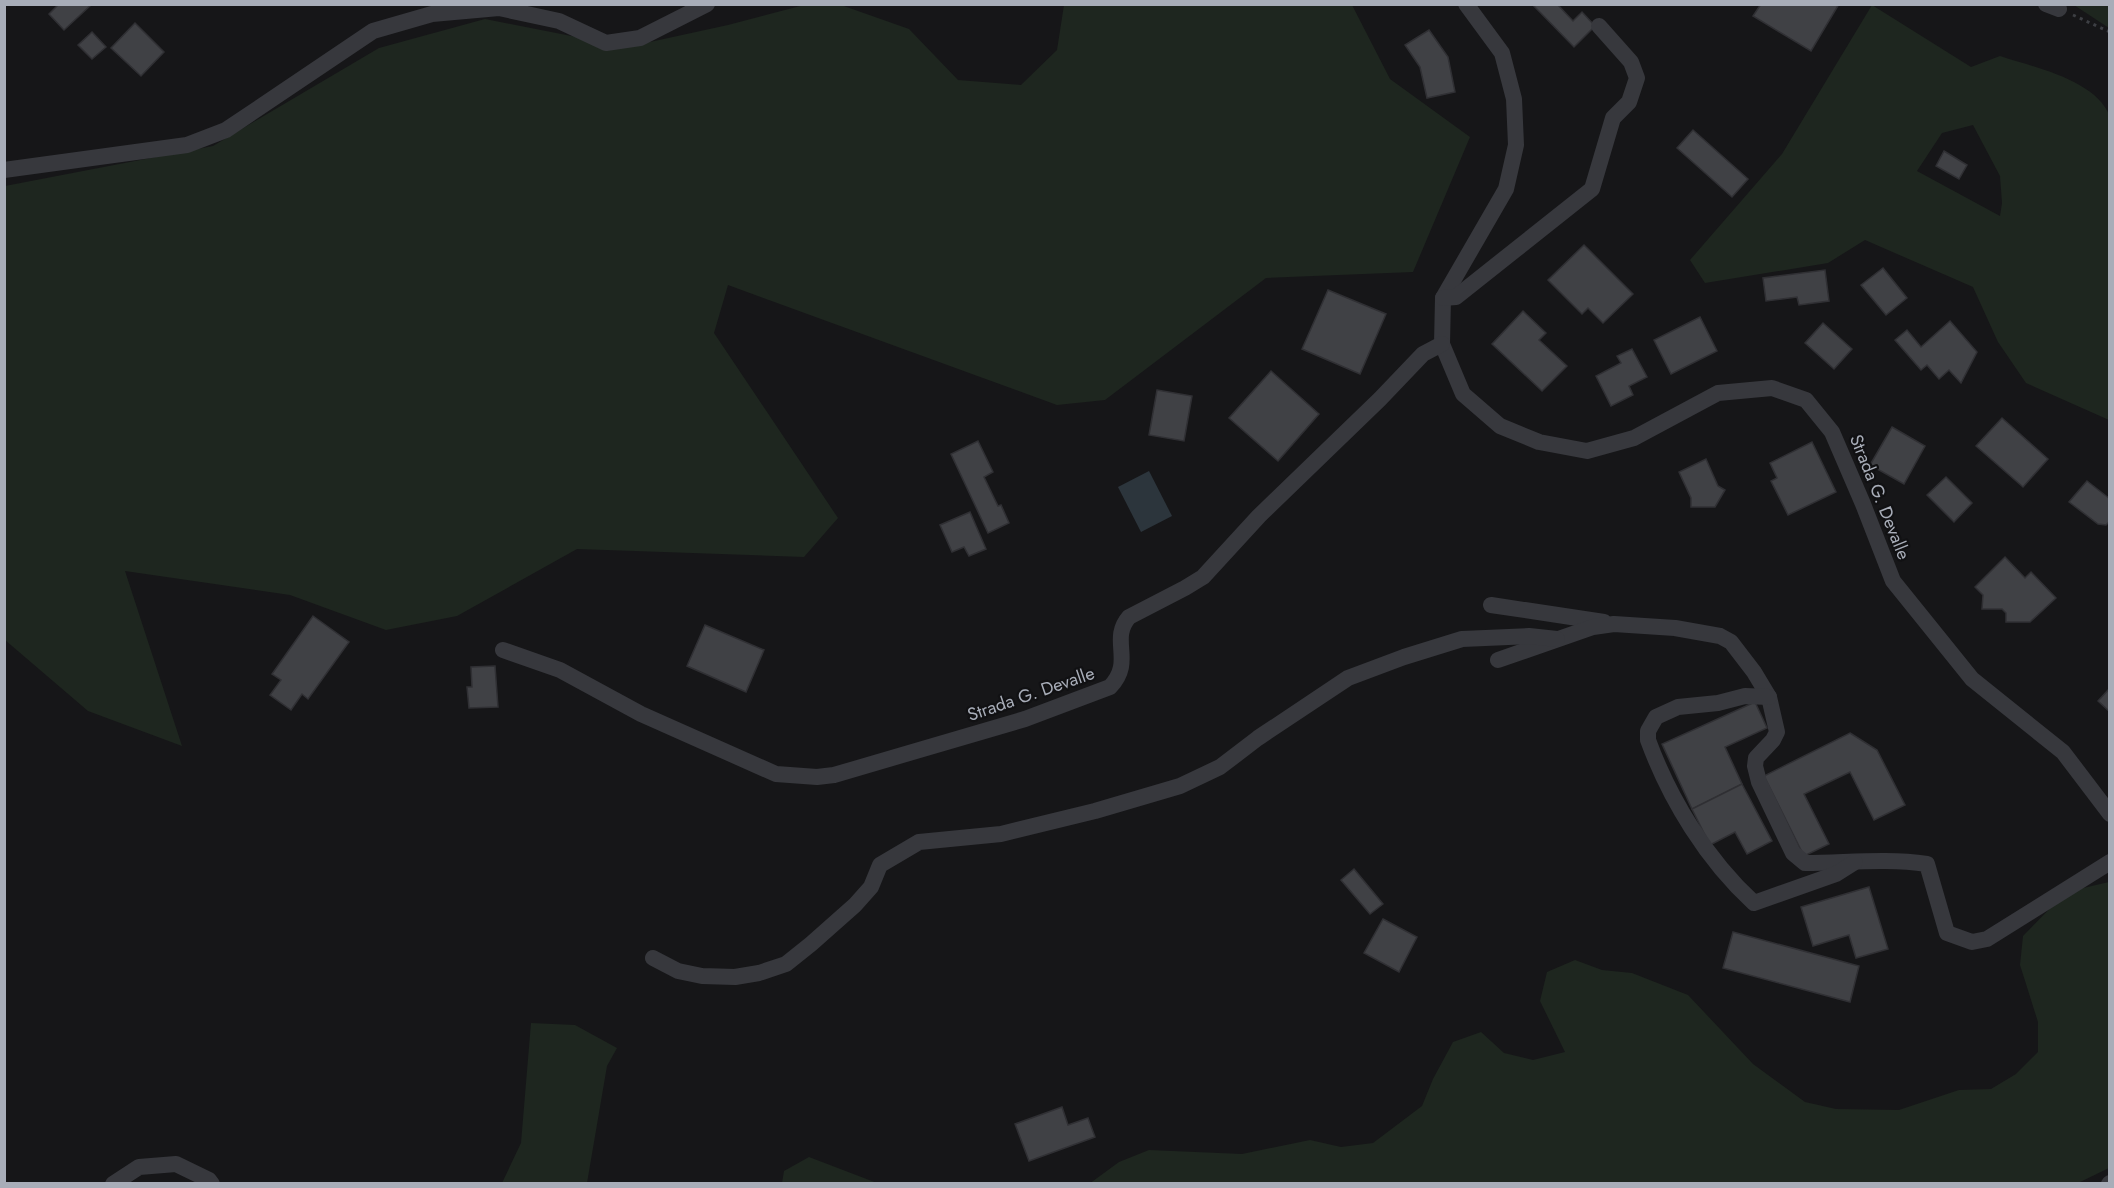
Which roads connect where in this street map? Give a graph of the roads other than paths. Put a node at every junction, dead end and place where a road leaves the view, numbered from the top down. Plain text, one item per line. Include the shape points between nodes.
1 (707, 4) edge
2 (1466, 4) edge
3 (1599, 26) dead end
4 (4, 170) edge
5 (1443, 298) junction
6 (1442, 345) junction
7 (1491, 604) dead end
8 (1614, 624) junction
9 (1557, 639) junction
10 (503, 650) dead end
11 (1498, 660) dead end
12 (1768, 697) junction
13 (2109, 814) edge
14 (1858, 860) junction
15 (2109, 862) edge
16 (653, 958) dead end
17 (113, 1184) edge
18 (212, 1184) edge

1 - 4 street via 640,38 606,44 559,21 499,8 432,14 373,31 226,130 187,145
2 - 5 street, Strada G. Devalle via 1502,53 1514,99 1516,145 1506,189
3 - 5 street via 1631,62 1637,78 1629,102 1613,118 1592,189 1456,297
5 - 6 street, Strada G. Devalle
6 - 10 street, Strada G. Devalle via 1423,354 1203,577 1129,617 1120,634 1122,669 1110,687 1025,719 834,775 776,774 641,714 560,670
6 - 13 street, Strada G. Devalle via 1463,394 1500,426 1539,442 1587,451 1634,438 1718,393 1772,388 1806,400 1832,432 1893,580 1972,679 2063,752
7 - 8 street
8 - 9 street
8 - 12 street via 1720,636 1731,642
9 - 11 street
9 - 16 street via 1462,639 1404,657 1348,678 1220,767 1180,786 1001,834 919,842 880,865 871,887 855,905 786,964 735,977 702,976 678,971
12 - 14 street via 1777,732 1756,758 1755,766 1793,853 1805,863
12 - 14 street via 1745,696 1678,707 1656,717 1648,730 1648,740 1680,807 1713,856 1754,903 1836,874
14 - 15 street via 1927,864 1947,933 1972,942 1987,939
17 - 18 street via 139,1167 176,1164

